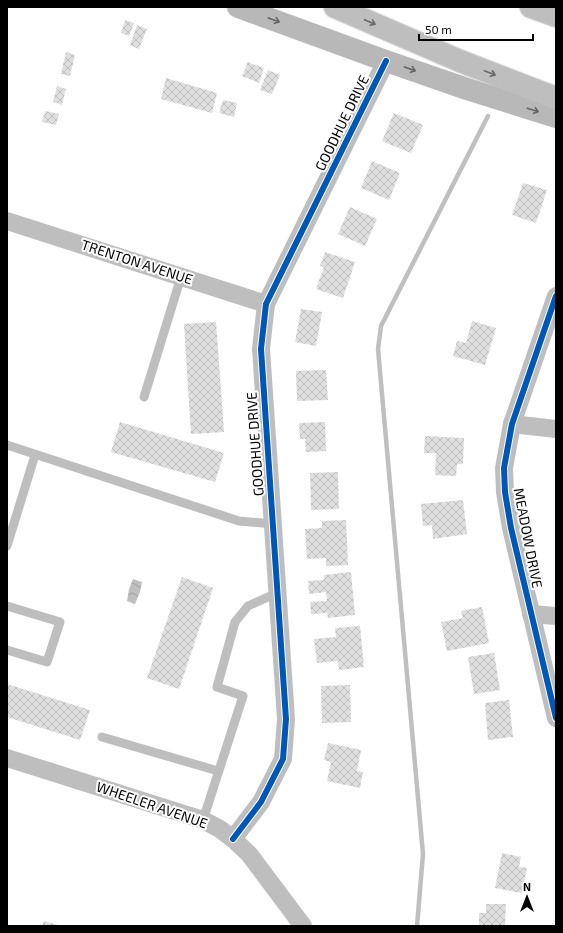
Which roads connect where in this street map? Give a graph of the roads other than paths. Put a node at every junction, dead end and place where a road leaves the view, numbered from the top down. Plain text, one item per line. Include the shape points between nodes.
1 (238, 7) edge
2 (335, 7) edge
3 (531, 7) edge
4 (556, 16) edge
5 (386, 61) junction
6 (556, 98) edge
7 (556, 117) edge
8 (7, 221) edge
9 (181, 277) junction
10 (556, 296) edge
11 (266, 304) junction
12 (144, 397) dead end
13 (512, 424) junction
14 (556, 429) edge
15 (7, 445) edge
16 (35, 455) junction
17 (273, 524) junction
18 (7, 546) edge
19 (277, 593) junction
20 (7, 606) edge
21 (531, 614) junction
22 (556, 616) edge
23 (7, 650) edge
24 (556, 718) edge
25 (102, 737) dead end
26 (7, 758) edge
27 (218, 771) junction
28 (203, 820) junction
29 (234, 839) junction
30 (303, 926) edge

1 -> 5 main road
2 -> 6 main road via 460,61
3 - 4 main road
5 -> 7 main road
5 - 11 street, GOODHUE DRIVE
8 - 9 street, TRENTON AVENUE
9 - 11 street, TRENTON AVENUE
9 - 12 lane
10 - 13 street, MEADOW DRIVE
11 - 17 street, GOODHUE DRIVE via 261,349
13 - 14 street
13 - 21 street, MEADOW DRIVE via 504,468 505,492
15 - 16 lane
16 - 17 lane via 239,521
16 - 18 lane
17 - 19 street, GOODHUE DRIVE
19 - 27 lane via 248,606 235,622 217,687 243,696
19 - 29 street, GOODHUE DRIVE via 286,719 283,759 261,802
20 - 23 lane via 60,622 47,662
21 - 22 street
21 - 24 street, MEADOW DRIVE
25 - 27 lane
26 - 28 street, WHEELER AVENUE
27 - 28 lane
28 - 29 street, WHEELER AVENUE
29 - 30 street, WHEELER AVENUE via 249,854

